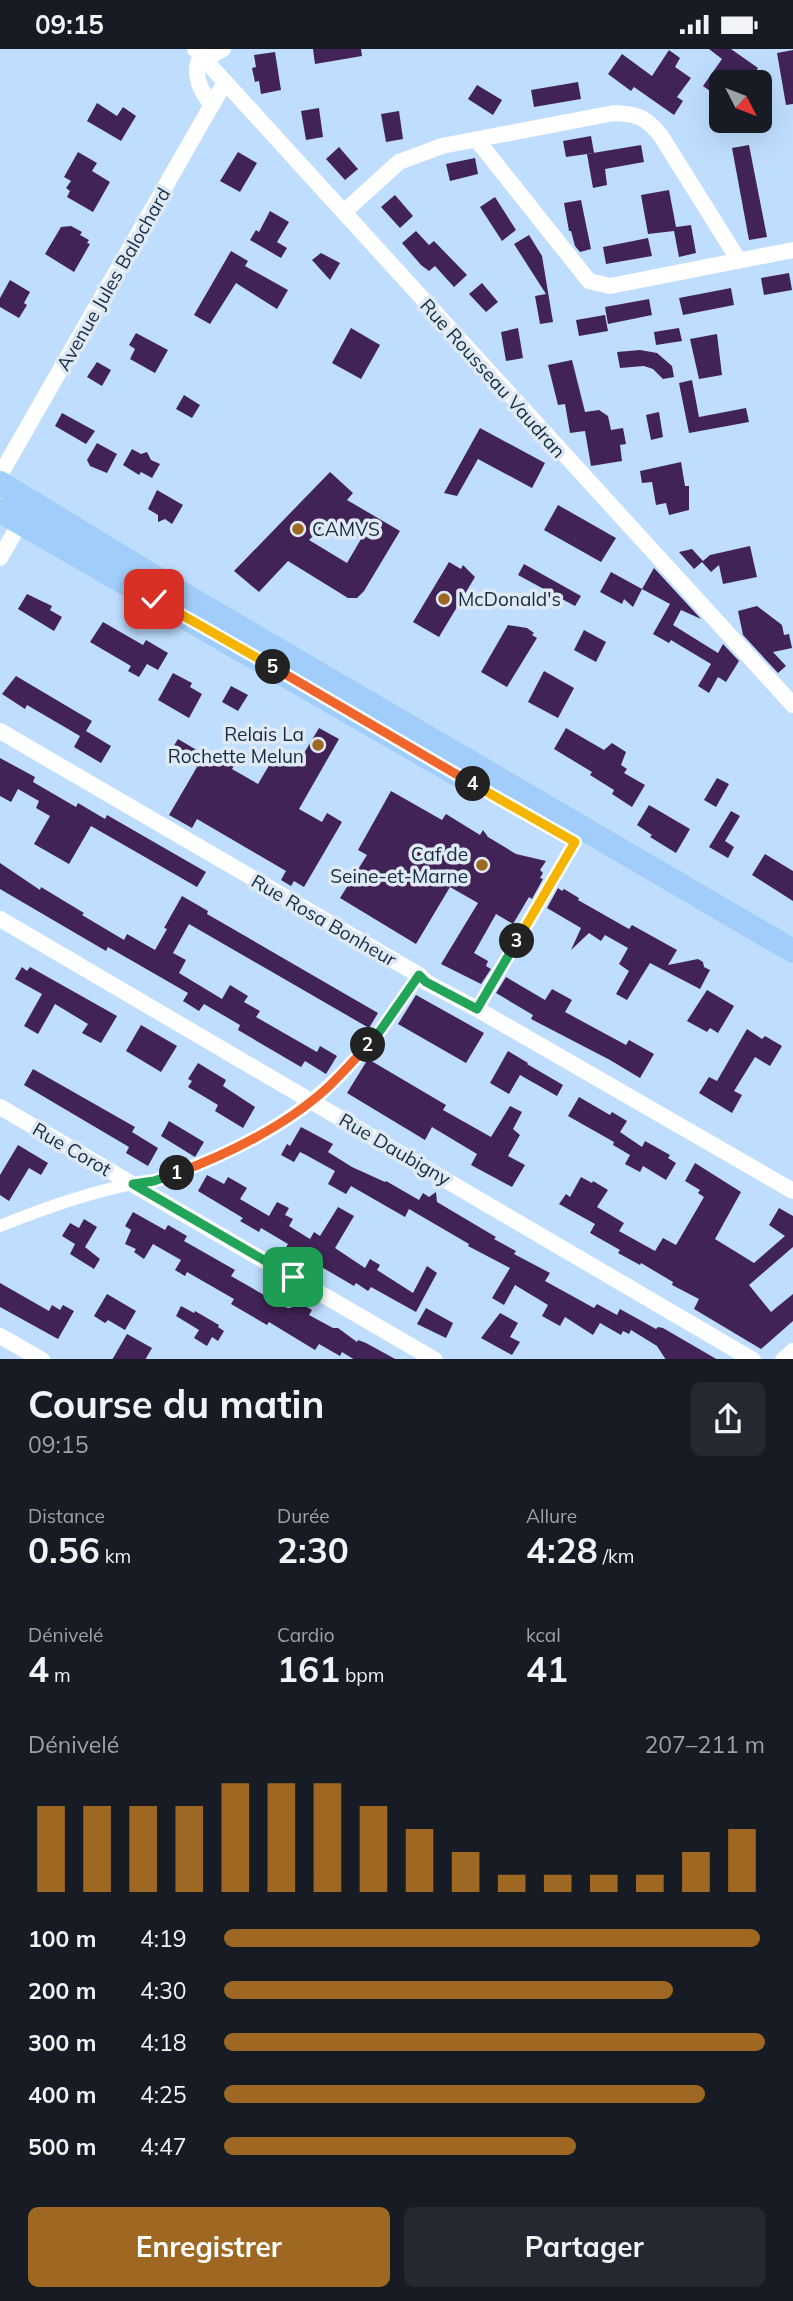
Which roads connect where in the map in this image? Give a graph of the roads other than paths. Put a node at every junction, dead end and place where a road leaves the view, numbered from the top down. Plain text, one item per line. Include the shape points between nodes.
1 (223, 49) edge
2 (200, 54) edge
3 (225, 82) junction
4 (212, 105) junction
5 (477, 140) junction
6 (344, 212) junction
7 (793, 250) edge
8 (738, 259) junction
9 (0, 475) edge
10 (0, 483) edge
11 (18, 512) edge
12 (0, 558) edge
13 (793, 705) edge
14 (0, 731) edge
15 (575, 842) junction
16 (0, 919) edge
17 (793, 951) edge
18 (793, 967) edge
19 (419, 975) junction
20 (477, 1009) junction
21 (311, 1100) junction
22 (0, 1107) edge
23 (133, 1184) junction
24 (793, 1191) edge
25 (0, 1226) edge
26 (0, 1335) edge
27 (39, 1359) edge
28 (433, 1359) edge
29 (751, 1359) edge

1 - 2 street
2 - 3 street, Rue Rousseau Vaudran
2 - 4 street via 196,73
3 - 4 street, Avenue Jules Balochard
3 - 6 street, Rue Rousseau Vaudran
4 - 9 street, Avenue Jules Balochard
5 - 6 street via 442,146 398,162
5 - 8 street via 589,281 610,286
5 - 8 street via 614,113 649,120
6 - 13 street, Rue Rousseau Vaudran
7 - 8 street
10 - 11 main road
11 - 12 street
11 - 15 main road
11 - 17 main road via 179,592
14 - 19 street, Rue Rosa Bonheur
15 - 18 main road
15 - 20 street
16 - 21 street, Rue Daubigny
19 - 20 street, Rue Rosa Bonheur
19 - 21 street via 380,1031
20 - 24 street, Rue Rosa Bonheur
21 - 23 street via 220,1157
21 - 29 street, Rue Daubigny
22 - 23 street, Rue Corot
23 - 25 street via 38,1210
23 - 28 street, Rue Corot
26 - 27 street

